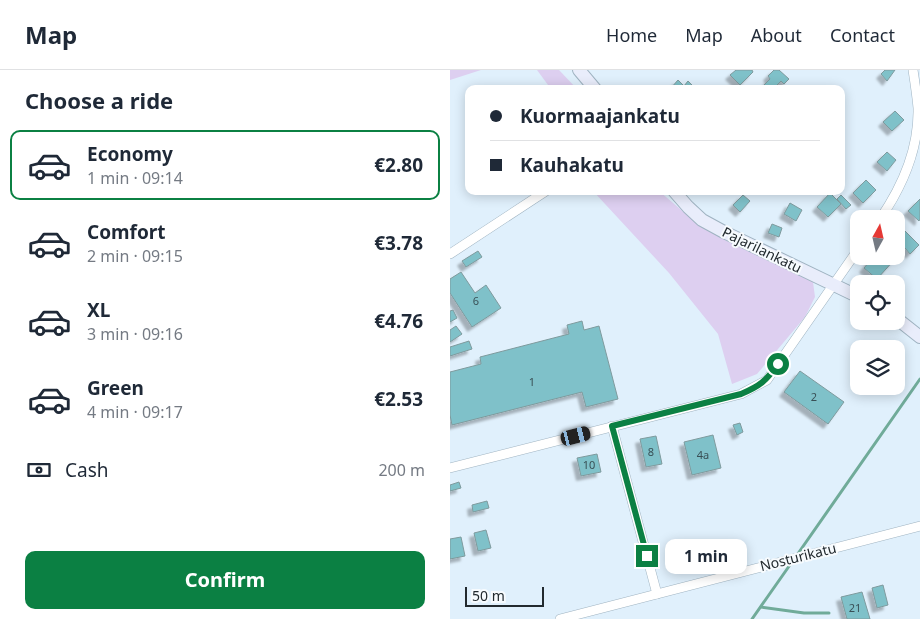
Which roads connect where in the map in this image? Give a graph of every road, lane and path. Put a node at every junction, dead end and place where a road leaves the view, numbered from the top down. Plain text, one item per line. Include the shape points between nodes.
1 (579, 70) edge
2 (914, 70) edge
3 (592, 85) edge
4 (540, 195) edge
5 (678, 195) edge
6 (886, 210) edge
7 (450, 254) edge
8 (850, 261) edge
9 (833, 285) junction
10 (850, 293) edge
11 (905, 325) edge
12 (920, 336) edge
13 (612, 426) junction
14 (450, 468) edge
15 (920, 526) edge
16 (657, 594) junction
17 (560, 619) edge

1 - 3 street
2 - 6 street via 918,109 916,139 904,176
4 - 7 street
5 - 9 street, Pajarilankatu via 702,220
8 - 9 street
9 - 10 street, Pajarilankatu
9 - 13 street via 766,380 753,389
11 - 12 street
13 - 14 street
13 - 16 street
15 - 16 street, Nosturikatu
16 - 17 street, Nosturikatu

